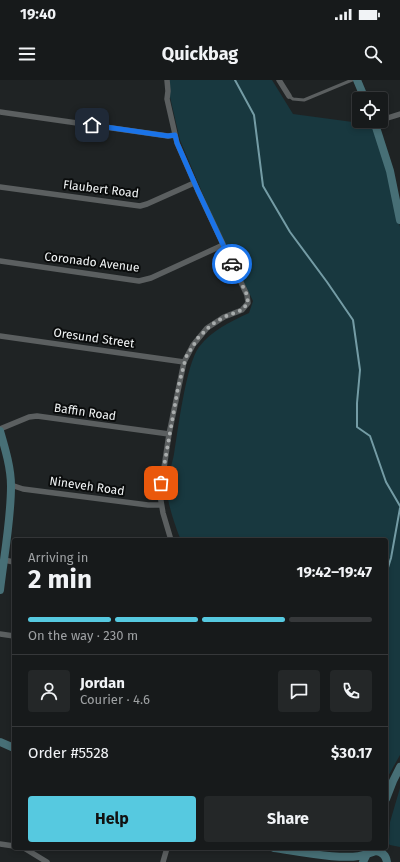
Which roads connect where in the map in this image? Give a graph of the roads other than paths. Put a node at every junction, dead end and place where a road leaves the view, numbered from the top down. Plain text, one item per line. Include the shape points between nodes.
1 (167, 80) edge
2 (279, 80) edge
3 (352, 80) edge
4 (357, 80) edge
5 (362, 92) edge
6 (289, 96) joint
7 (0, 112) edge
8 (400, 114) edge
9 (388, 118) edge
10 (379, 128) edge
11 (175, 135) junction
12 (194, 183) junction
13 (0, 187) edge
14 (400, 220) edge
15 (223, 245) junction
16 (0, 261) edge
17 (0, 336) edge
18 (184, 362) junction
19 (0, 430) edge
20 (170, 434) junction
21 (11, 485) junction
22 (161, 504) junction
23 (170, 538) edge
24 (4, 560) junction
25 (12, 562) edge
26 (0, 590) edge
27 (0, 634) edge
28 (12, 636) edge
29 (0, 735) edge
30 (0, 742) edge
31 (12, 747) edge
32 (399, 772) edge
33 (388, 795) edge
34 (0, 844) edge
35 (12, 846) edge
36 (27, 850) edge
37 (167, 850) edge
38 (287, 850) edge
39 (367, 854) edge
40 (384, 855) edge
41 (334, 857) junction
42 (47, 862) edge
43 (163, 862) edge
44 (350, 862) edge
45 (395, 862) edge

1 - 11 street via 167,99
2 - 6 street
3 - 6 lane via 304,100
4 - 5 street
7 - 11 street
8 - 9 street
10 - 14 street
11 - 12 street
12 - 13 street, Flaubert Road via 140,206
12 - 15 street
15 - 16 street, Coronado Avenue via 140,281
15 - 18 street via 247,295 248,303 242,310 224,317 207,328
17 - 18 street, Oresund Street
18 - 20 street
19 - 20 street, Baffin Road via 37,416
19 - 21 street
20 - 22 street via 161,483
21 - 22 street, Nineveh Road via 23,489 148,505
21 - 24 street
22 - 23 street
24 - 25 street
24 - 26 street
27 - 28 street
29 - 31 street
30 - 31 street
32 - 33 street
34 - 35 street
36 - 42 street
37 - 43 street
38 - 41 street
39 - 40 street via 376,851
39 - 41 street via 358,857
40 - 45 street
41 - 44 street

